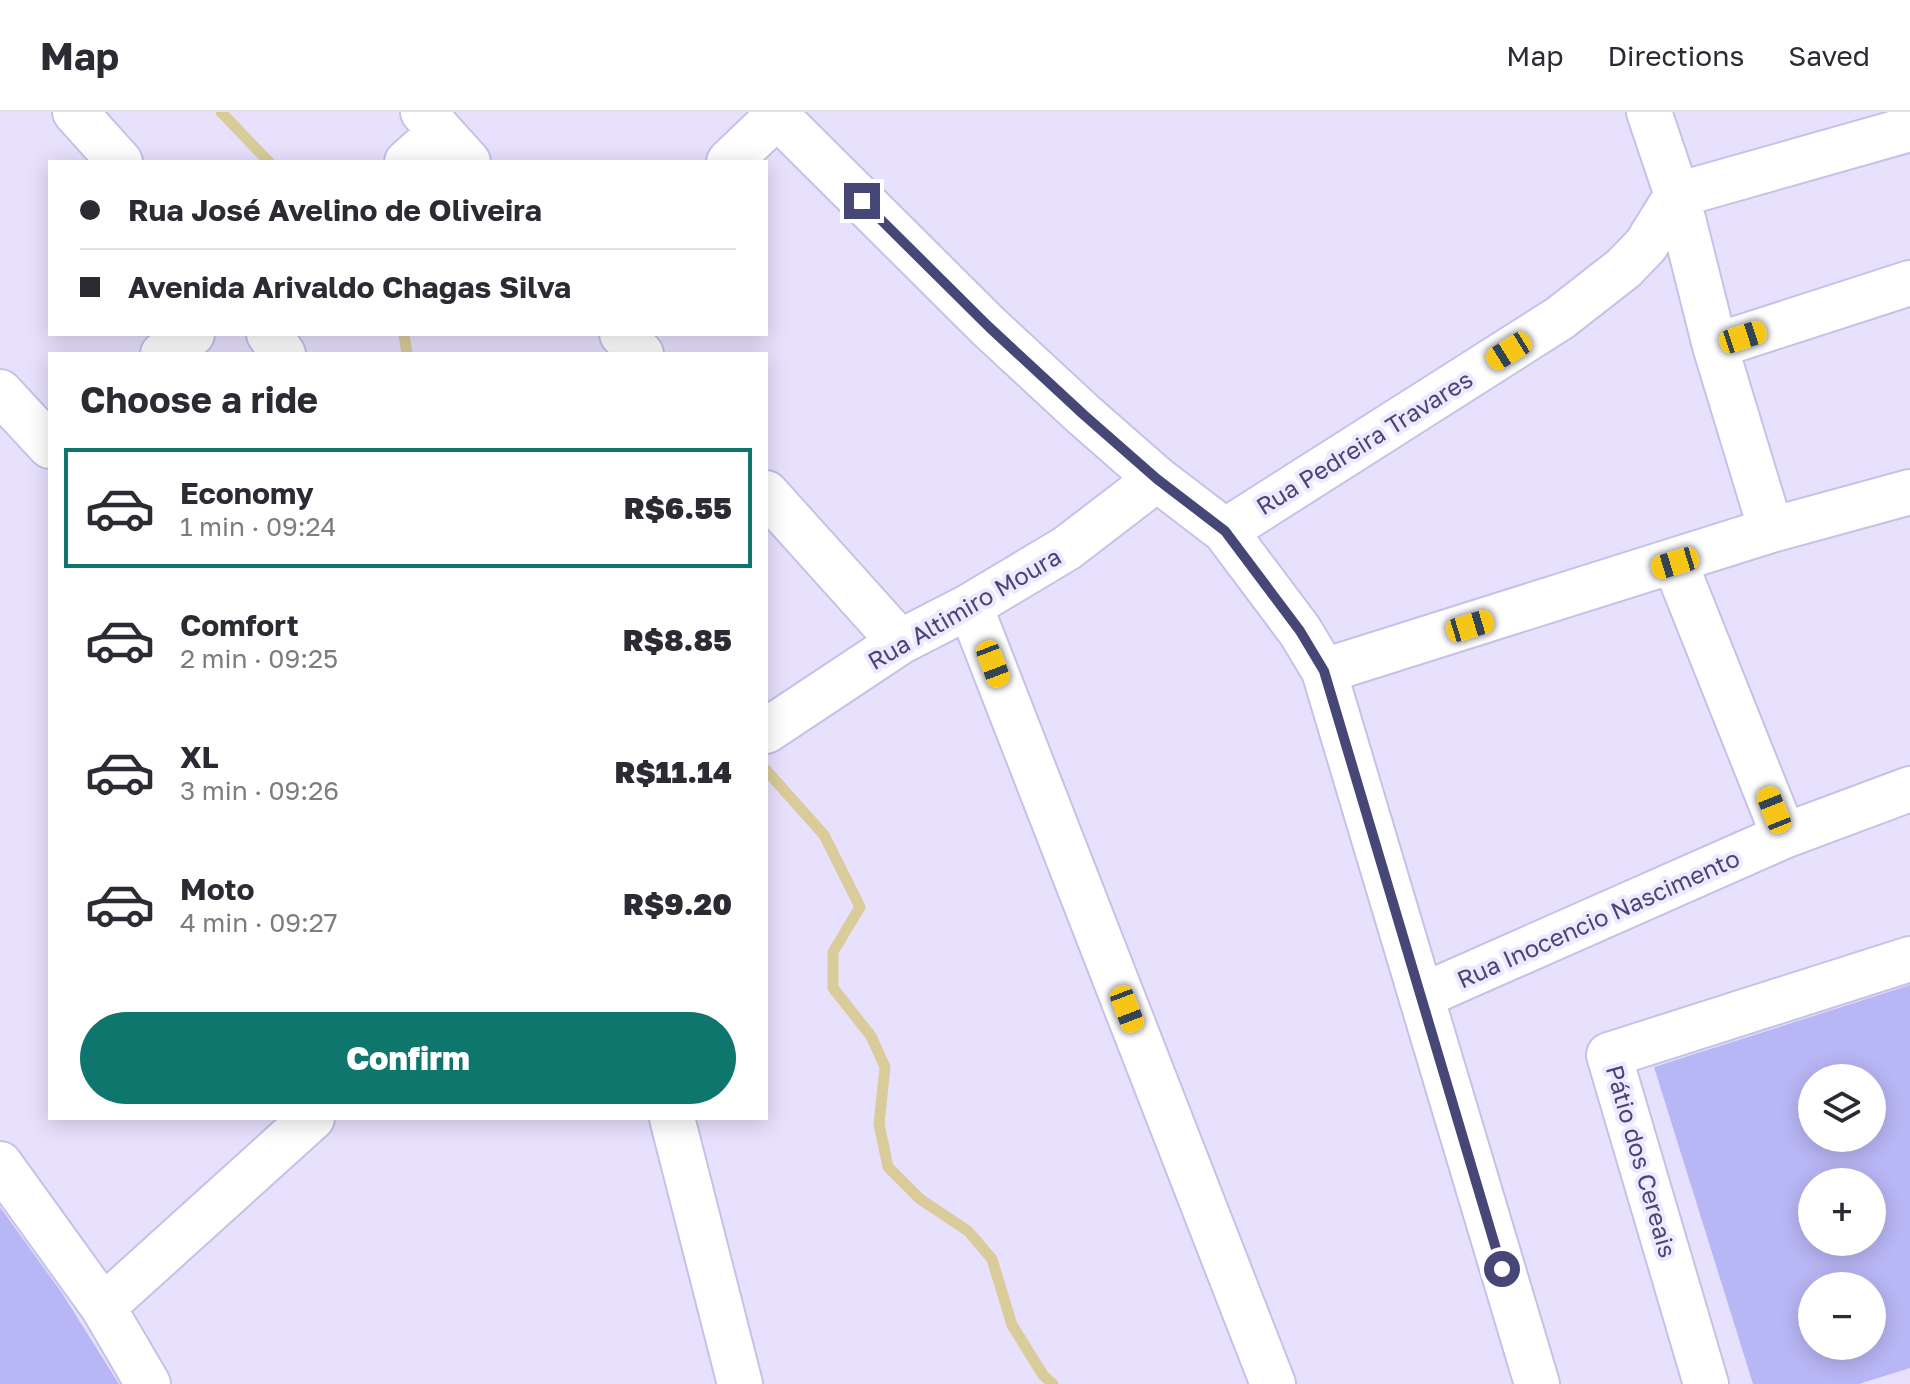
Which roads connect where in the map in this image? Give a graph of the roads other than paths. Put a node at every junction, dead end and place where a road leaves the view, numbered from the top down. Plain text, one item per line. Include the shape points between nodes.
1 (75, 112) edge
2 (1649, 112) edge
3 (775, 114) edge
4 (1910, 129) edge
5 (444, 135) edge
6 (118, 160) edge
7 (410, 160) edge
8 (731, 160) edge
9 (1677, 195) junction
10 (1910, 283) edge
11 (189, 336) edge
12 (624, 336) edge
13 (1715, 346) junction
14 (166, 352) edge
15 (639, 352) edge
16 (0, 392) edge
17 (47, 437) edge
18 (1157, 479) junction
19 (1910, 492) edge
20 (768, 495) edge
21 (1771, 530) junction
22 (1225, 531) junction
23 (1675, 563) junction
24 (970, 606) junction
25 (900, 642) junction
26 (1324, 671) junction
27 (768, 729) edge
28 (1910, 789) edge
29 (1784, 836) junction
30 (1910, 959) edge
31 (1422, 996) junction
32 (310, 1120) edge
33 (673, 1120) edge
34 (0, 1164) edge
35 (103, 1307) junction
36 (148, 1384) edge
37 (740, 1384) edge
38 (1273, 1384) edge
39 (1537, 1384) edge
40 (1706, 1384) edge

1 - 6 street
2 - 9 street
3 - 8 street
3 - 18 street via 989,327
4 - 9 street
5 - 7 street
9 - 13 street
9 - 22 street, Rua Pedreira Travares via 1646,245 1603,287
10 - 13 street
11 - 14 street
12 - 15 street
13 - 21 street
16 - 17 street
18 - 22 street
18 - 24 street, Rua Altimiro Moura via 1086,535
19 - 21 street
20 - 25 street
21 - 23 street
22 - 26 street
23 - 26 street
23 - 29 street
24 - 25 street, Rua Altimiro Moura
24 - 38 street
25 - 27 street, Rua Altimiro Moura
26 - 31 street
28 - 29 street, Rua Inocencio Nascimento
29 - 31 street, Rua Inocencio Nascimento
30 - 40 street, Pátio dos Cereais via 1609,1055
31 - 39 street
32 - 35 street
33 - 37 street
34 - 35 street
35 - 36 street

